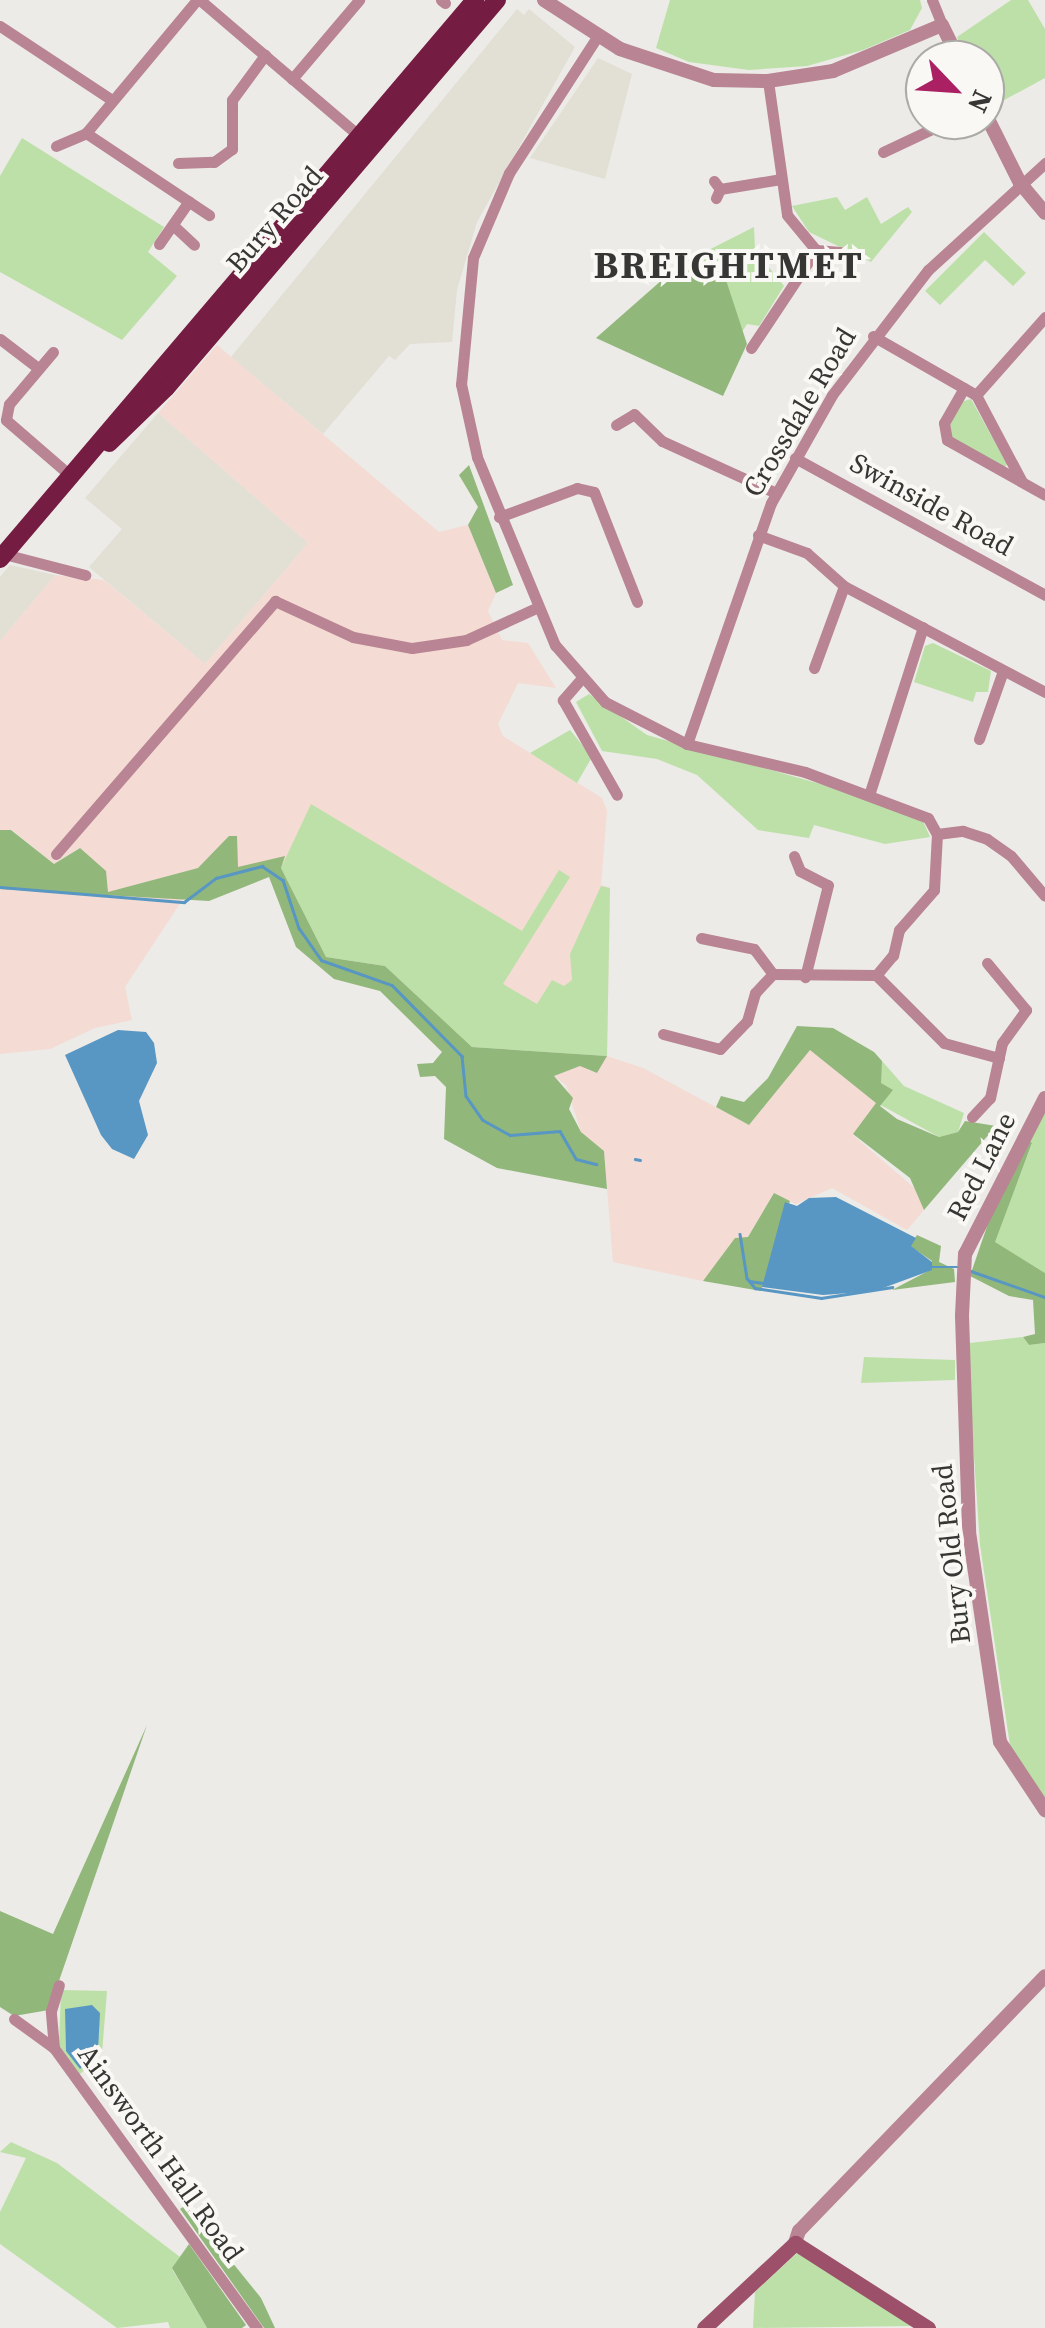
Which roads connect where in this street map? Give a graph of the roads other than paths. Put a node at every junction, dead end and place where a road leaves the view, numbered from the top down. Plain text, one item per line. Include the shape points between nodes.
1 (199, 0) edge
2 (475, 0) edge
3 (497, 0) edge
4 (932, 0) edge
5 (356, 1) edge
6 (548, 3) edge
7 (942, 25) junction
8 (0, 26) edge
9 (597, 37) junction
10 (949, 40) edge
11 (265, 55) junction
12 (292, 79) junction
13 (768, 81) junction
14 (112, 100) junction
15 (86, 132) junction
16 (910, 140) edge
17 (998, 140) edge
18 (365, 142) junction
19 (65, 146) dead end
20 (884, 153) dead end
21 (1045, 163) edge
22 (181, 168) dead end
23 (781, 179) junction
24 (1020, 183) junction
25 (717, 189) dead end
26 (189, 202) junction
27 (209, 214) dead end
28 (1045, 214) edge
29 (174, 227) junction
30 (159, 244) dead end
31 (194, 245) dead end
32 (816, 250) junction
33 (840, 252) dead end
34 (1042, 325) edge
35 (873, 336) junction
36 (0, 339) edge
37 (753, 340) dead end
38 (53, 352) dead end
39 (38, 368) junction
40 (964, 388) junction
41 (976, 396) junction
42 (3, 421) edge
43 (616, 425) dead end
44 (795, 458) junction
45 (77, 470) junction
46 (1022, 482) junction
47 (776, 492) junction
48 (1045, 494) edge
49 (498, 518) junction
50 (758, 535) junction
51 (2, 556) edge
52 (85, 575) dead end
53 (844, 586) junction
54 (1045, 595) edge
55 (637, 602) dead end
56 (536, 608) junction
57 (923, 628) junction
58 (814, 668) dead end
59 (1003, 671) junction
60 (581, 680) junction
61 (1045, 692) edge
62 (979, 739) dead end
63 (687, 744) junction
64 (870, 792) junction
65 (617, 794) dead end
66 (938, 834) junction
67 (56, 854) dead end
68 (792, 855) dead end
69 (1045, 896) edge
70 (698, 937) dead end
71 (985, 962) dead end
72 (773, 974) junction
73 (876, 975) junction
74 (805, 976) junction
75 (662, 1033) dead end
76 (999, 1058) junction
77 (1045, 1098) edge
78 (972, 1117) dead end
79 (964, 1258) joint
80 (1045, 1810) edge
81 (1045, 1976) edge
82 (58, 1985) dead end
83 (14, 2019) dead end
84 (54, 2048) junction
85 (795, 2243) junction
86 (257, 2328) edge
87 (704, 2328) edge
88 (928, 2328) edge

1 - 11 street
1 - 14 street
2 - 18 highway, Bury Road
3 - 18 highway, Bury Road
4 - 7 street
5 - 12 street
6 - 9 street
7 - 10 street
7 - 13 street via 856,64
8 - 14 street
9 - 13 street via 678,73
9 - 49 street via 509,173 469,277 461,384
11 - 12 street
11 - 22 street via 232,100 237,152
12 - 18 street
13 - 23 street
14 - 15 street
15 - 19 street
15 - 26 street
16 - 20 street
17 - 24 street
18 - 45 highway, Bury Road via 166,388
21 - 24 street, Crossdale Road
23 - 25 street
23 - 32 street via 787,215
24 - 28 street
24 - 35 street, Crossdale Road via 928,270
26 - 27 street
26 - 29 street
29 - 30 street
29 - 31 street
32 - 33 street
32 - 37 street
34 - 41 street
35 - 40 street
35 - 44 street, Crossdale Road
36 - 39 street
38 - 39 street
39 - 42 street
40 - 41 street
40 - 46 street via 944,423 947,440
41 - 46 street
42 - 45 street
43 - 47 street via 634,414 662,441
44 - 47 street, Crossdale Road
44 - 54 street, Swinside Road
45 - 51 highway, Bury Road
46 - 48 street
47 - 50 street, Crossdale Road
49 - 55 street via 589,489 600,498 630,565
49 - 56 street
50 - 53 street via 812,556
50 - 63 street, Crossdale Road
51 - 52 street
53 - 57 street
53 - 58 street
56 - 60 street
56 - 67 street via 466,640 412,648 353,637 275,602
57 - 59 street
57 - 64 street
59 - 61 street
59 - 62 street via 985,702
60 - 63 street via 626,717
60 - 65 street via 563,700
63 - 64 street
64 - 66 street via 915,808
66 - 69 street via 963,831 987,839 1012,856
66 - 73 street via 934,890 899,930 893,955
68 - 74 street via 800,871 832,883 819,903
70 - 72 street via 754,949
71 - 76 street via 1010,994 1026,1002 1024,1018
72 - 74 street
72 - 75 street via 720,1050
73 - 74 street
73 - 76 street via 944,1042
76 - 78 street via 990,1098
77 - 79 street, Red Lane
79 - 80 street, Bury Old Road via 969,1532 1000,1742
81 - 85 street via 799,2231
82 - 84 street via 51,2011
83 - 84 street, Ainsworth Hall Road
84 - 86 street, Ainsworth Hall Road
85 - 87 main road
85 - 88 main road

